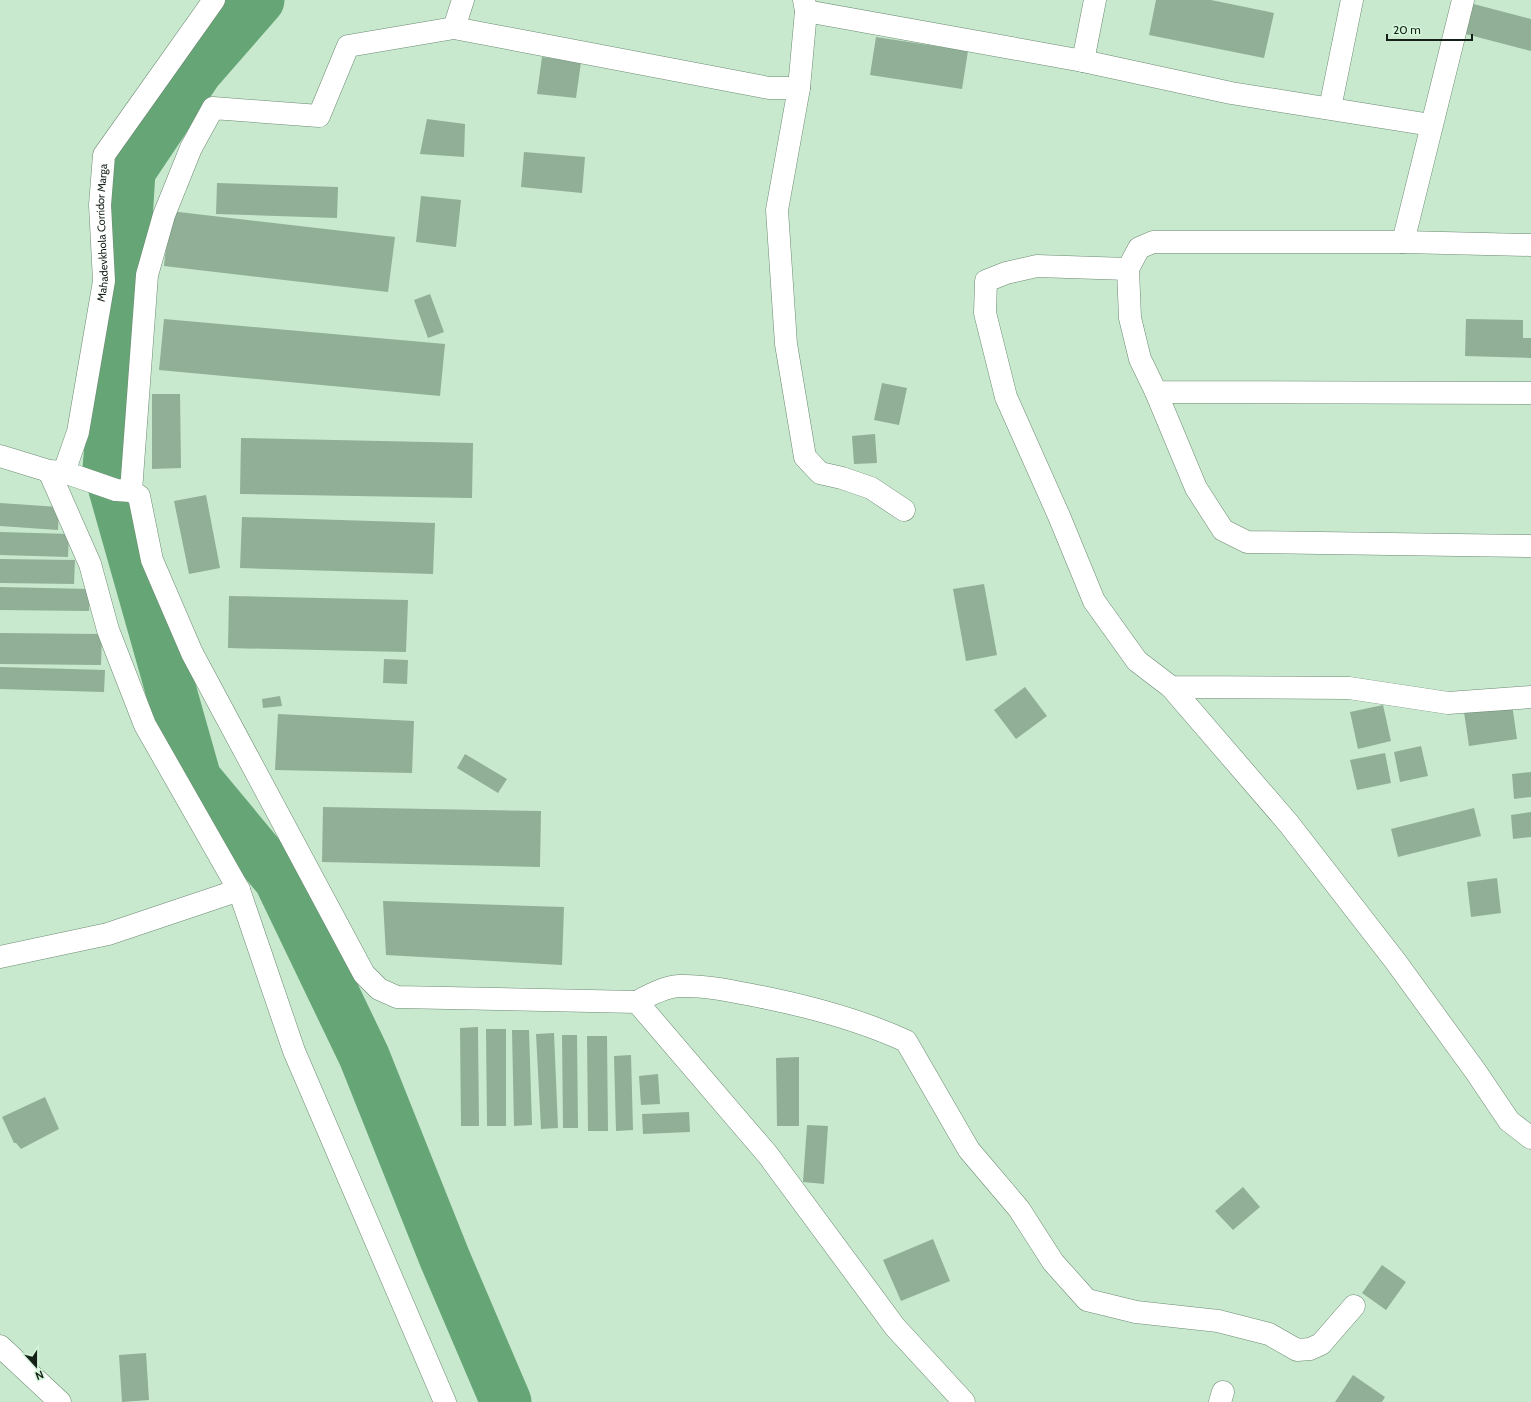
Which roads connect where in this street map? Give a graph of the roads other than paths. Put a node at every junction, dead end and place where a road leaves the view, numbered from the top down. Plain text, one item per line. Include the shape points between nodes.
1 (214, 0) edge
2 (463, 0) edge
3 (1095, 0) edge
4 (1352, 0) edge
5 (1463, 0) edge
6 (805, 5) edge
7 (454, 28) junction
8 (1083, 61) junction
9 (799, 88) junction
10 (1330, 108) junction
11 (1431, 125) junction
12 (1403, 242) junction
13 (1531, 245) edge
14 (1128, 269) junction
15 (1156, 392) junction
16 (1531, 393) edge
17 (0, 456) edge
18 (57, 472) junction
19 (124, 491) junction
20 (904, 510) dead end
21 (1531, 546) edge
22 (1172, 687) junction
23 (1531, 697) edge
24 (238, 890) junction
25 (0, 957) edge
26 (637, 1002) junction
27 (1531, 1138) edge
28 (1354, 1306) dead end
29 (0, 1346) edge
30 (60, 1402) edge
31 (445, 1402) edge
32 (964, 1402) edge

1 - 18 street, Mahadevkhola Corridor Marga via 104,155 100,205 104,281 78,432
2 - 7 street
3 - 8 street
4 - 10 street
5 - 11 street
6 - 8 street
6 - 9 street
7 - 9 street via 769,88
7 - 19 street via 348,46 319,116 213,108 191,148 167,208 148,275
8 - 10 street via 1231,93
9 - 20 street via 777,210 786,344 805,457 820,473 871,488
10 - 11 street
11 - 12 street
12 - 13 street
12 - 14 street via 1153,242 1139,248
14 - 15 street via 1130,318 1140,359
14 - 22 street via 1037,266 1006,272 986,281 985,313 1006,397 1094,601 1137,661
15 - 16 street
15 - 21 street via 1196,488 1223,530 1247,542
17 - 18 street
18 - 19 street
18 - 24 street via 90,564 108,630 145,725
19 - 26 street via 139,496 152,560 192,653 364,974 379,989 397,997
22 - 23 street via 1349,688 1448,703
22 - 27 street via 1298,836 1396,962 1509,1121
24 - 25 street via 108,934
24 - 31 street via 294,1051
26 - 28 street via 650,994 678,986 728,991 814,1008 887,1032 906,1041 969,1150 1019,1209 1053,1262 1087,1300 1136,1312 1218,1321 1269,1334 1296,1350 1310,1349 1321,1344
26 - 32 street via 768,1155 895,1327
29 - 30 street

